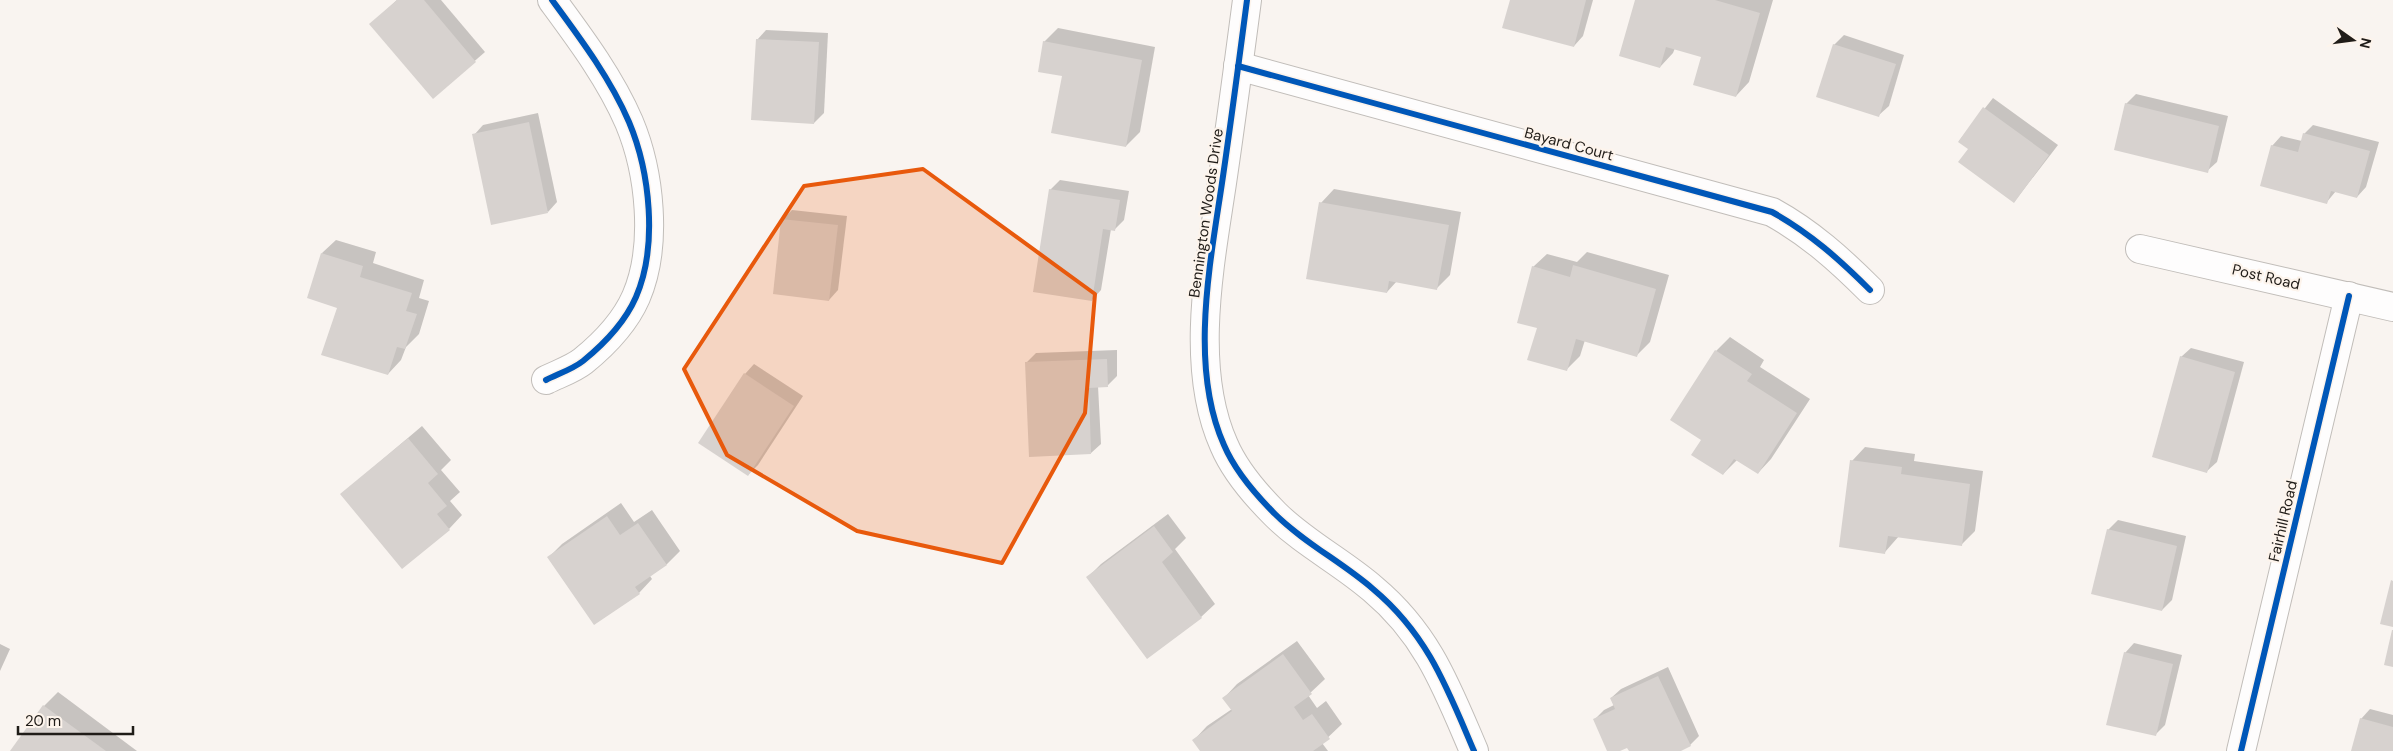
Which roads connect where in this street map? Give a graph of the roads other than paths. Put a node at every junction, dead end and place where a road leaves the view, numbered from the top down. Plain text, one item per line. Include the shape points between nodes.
1 (552, 0) edge
2 (1247, 0) edge
3 (1238, 66) junction
4 (2140, 249) dead end
5 (1870, 290) dead end
6 (2349, 296) junction
7 (2393, 307) edge
8 (546, 380) dead end
9 (1474, 751) edge
10 (2241, 751) edge

1 - 8 street via 598,66 629,122 646,182 649,212 642,276 626,314 605,341 581,362
2 - 3 street, Bennington Woods Drive
3 - 5 street, Bayard Court via 1772,212 1832,252
3 - 9 street, Bennington Woods Drive via 1205,331 1210,395 1224,446 1251,489 1276,515 1374,589 1407,623 1424,644 1442,676
4 - 6 street, Post Road
6 - 7 street, Post Road
6 - 10 street, Fairhill Road

